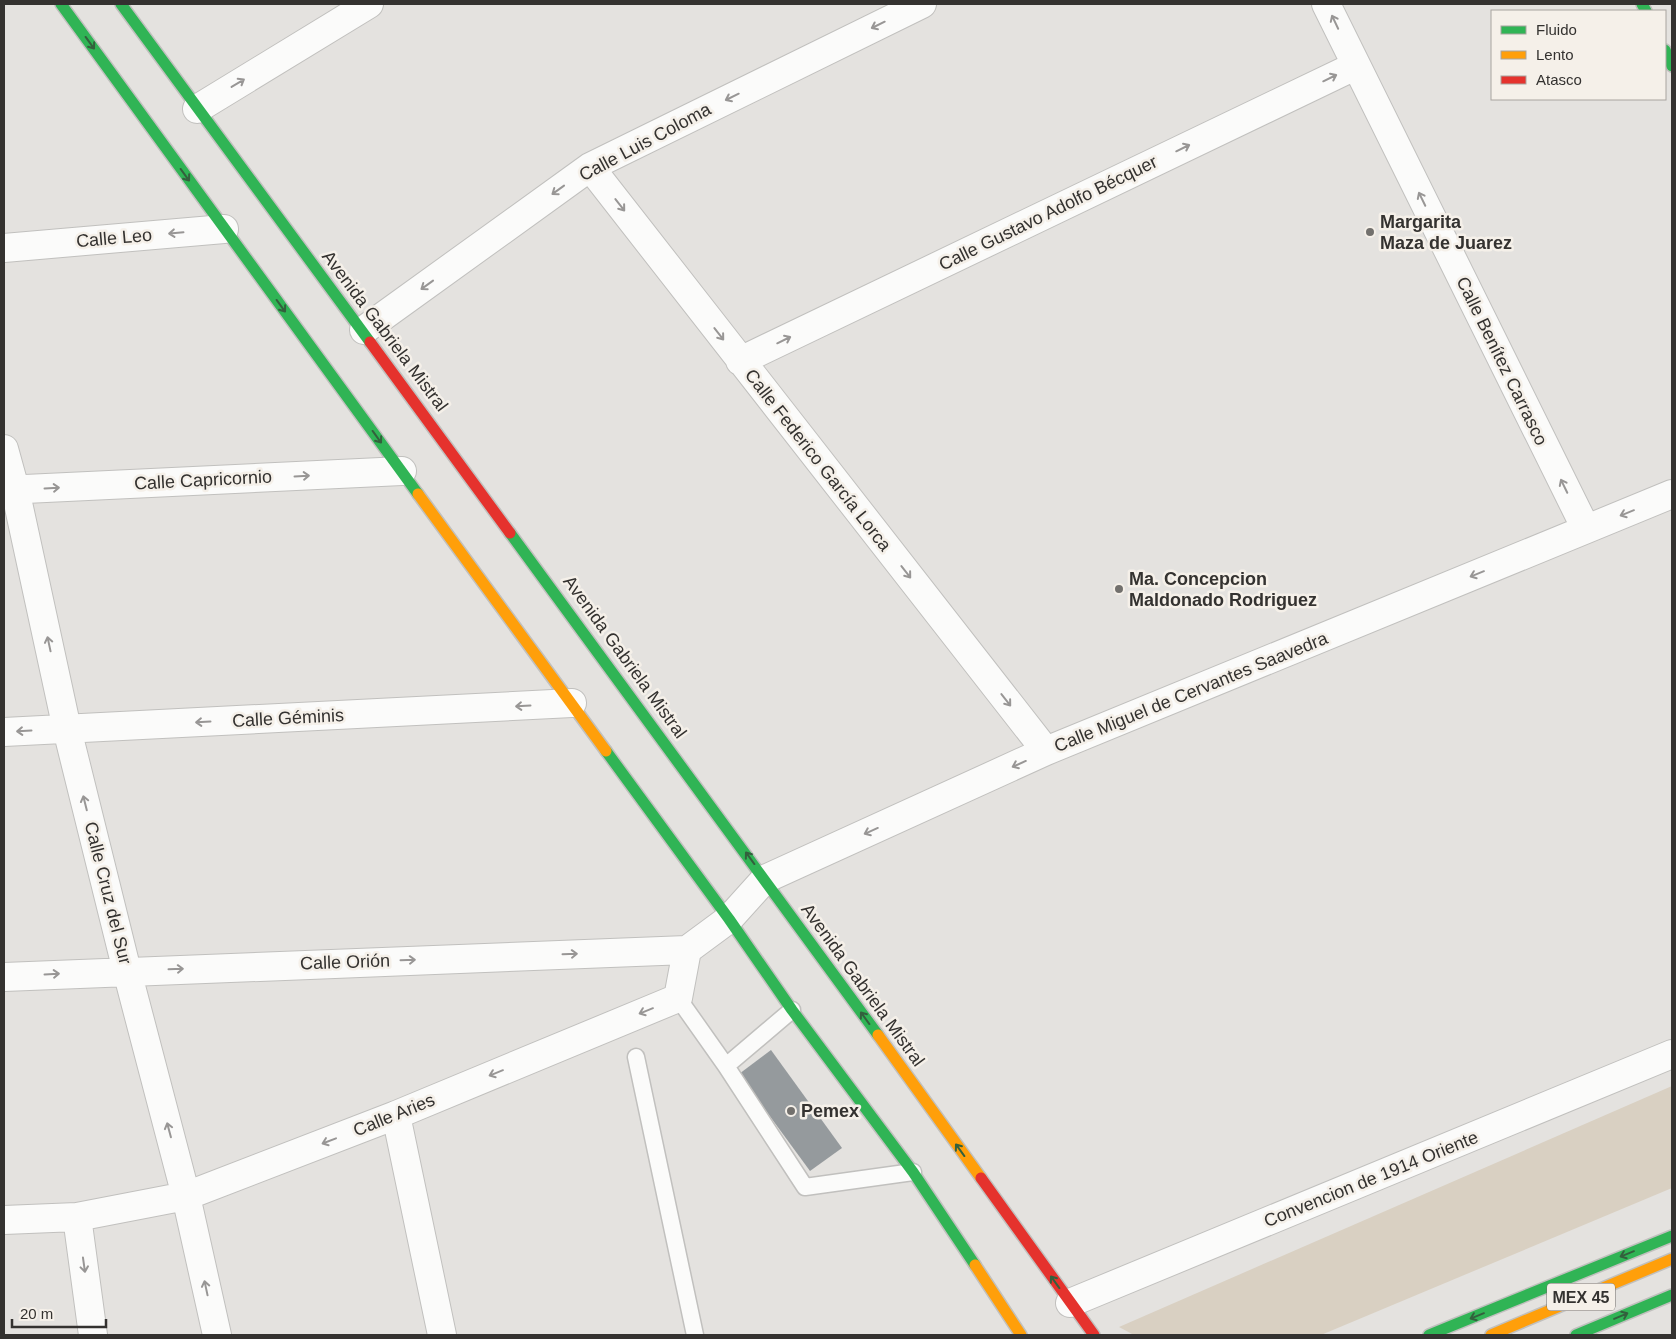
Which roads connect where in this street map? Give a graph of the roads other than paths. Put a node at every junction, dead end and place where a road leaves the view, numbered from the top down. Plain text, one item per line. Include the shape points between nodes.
1 (61, 4) edge
2 (121, 4) edge
3 (369, 4) edge
4 (1326, 4) edge
5 (913, 5) edge
6 (1666, 52) edge
7 (1355, 66) junction
8 (1672, 66) edge
9 (197, 109) junction
10 (590, 167) junction
11 (224, 229) junction
12 (4, 248) edge
13 (364, 330) junction
14 (740, 361) junction
15 (4, 449) edge
16 (402, 471) junction
17 (10, 490) edge
18 (1672, 494) edge
19 (1586, 529) junction
20 (572, 703) junction
21 (67, 729) junction
22 (4, 732) edge
23 (1046, 751) junction
24 (766, 879) junction
25 (729, 919) junction
26 (686, 950) junction
27 (127, 971) junction
28 (4, 977) edge
29 (678, 998) junction
30 (792, 1010) junction
31 (1672, 1054) edge
32 (636, 1058) dead end
33 (726, 1066) junction
34 (396, 1114) junction
35 (913, 1172) junction
36 (186, 1196) junction
37 (78, 1217) junction
38 (4, 1220) edge
39 (1672, 1236) edge
40 (1672, 1259) edge
41 (1672, 1294) edge
42 (1070, 1302) junction
43 (93, 1335) edge
44 (217, 1335) edge
45 (442, 1335) edge
46 (695, 1335) edge
47 (1020, 1335) edge
48 (1094, 1335) edge
49 (1429, 1335) edge
50 (1491, 1335) edge
51 (1576, 1335) edge

1 -> 11 main road
2 - 9 main road, Avenida Gabriela Mistral
9 -> 3 street
7 -> 4 street, Calle Benítez Carrasco
5 -> 10 street, Calle Luis Coloma
6 - 8 main road
14 -> 7 street, Calle Gustavo Adolfo Bécquer
19 -> 7 street, Calle Benítez Carrasco
9 - 13 main road, Avenida Gabriela Mistral
10 -> 13 street, Calle Luis Coloma
10 -> 14 street, Calle Federico García Lorca
11 -> 12 street, Calle Leo
11 -> 16 main road
24 -> 13 main road, Avenida Gabriela Mistral
14 -> 23 street, Calle Federico García Lorca
15 - 17 street, Calle Cruz del Sur
17 -> 16 street, Calle Capricornio
16 - 20 main road
21 -> 17 street, Calle Cruz del Sur
18 -> 19 street, Calle Miguel de Cervantes Saavedra
19 -> 23 street, Calle Miguel de Cervantes Saavedra
20 -> 21 street, Calle Géminis
20 - 25 main road
21 -> 22 street, Calle Géminis
27 -> 21 street, Calle Cruz del Sur
23 -> 24 street, Calle Miguel de Cervantes Saavedra
24 - 25 street, Calle Miguel de Cervantes Saavedra
42 -> 24 main road, Avenida Gabriela Mistral
25 - 26 street
25 - 30 main road
27 -> 26 street, Calle Orión
26 - 29 street
28 -> 27 street, Calle Orión
36 -> 27 street, Calle Cruz del Sur
29 - 33 lane
29 -> 34 street, Calle Aries
30 - 33 lane
30 - 35 main road
31 - 42 street, Convencion de 1914 Oriente
32 - 46 lane
33 - 35 lane via 805,1187
34 -> 36 street, Calle Aries
34 - 45 street
35 - 47 main road
36 - 37 street, Calle Aries
44 -> 36 street, Calle Cruz del Sur
37 - 38 street, Calle Aries
37 -> 43 street
39 -> 49 main road
40 - 50 main road, MEX 45
51 -> 41 main road, MEX 45
42 - 48 main road, Avenida Gabriela Mistral

